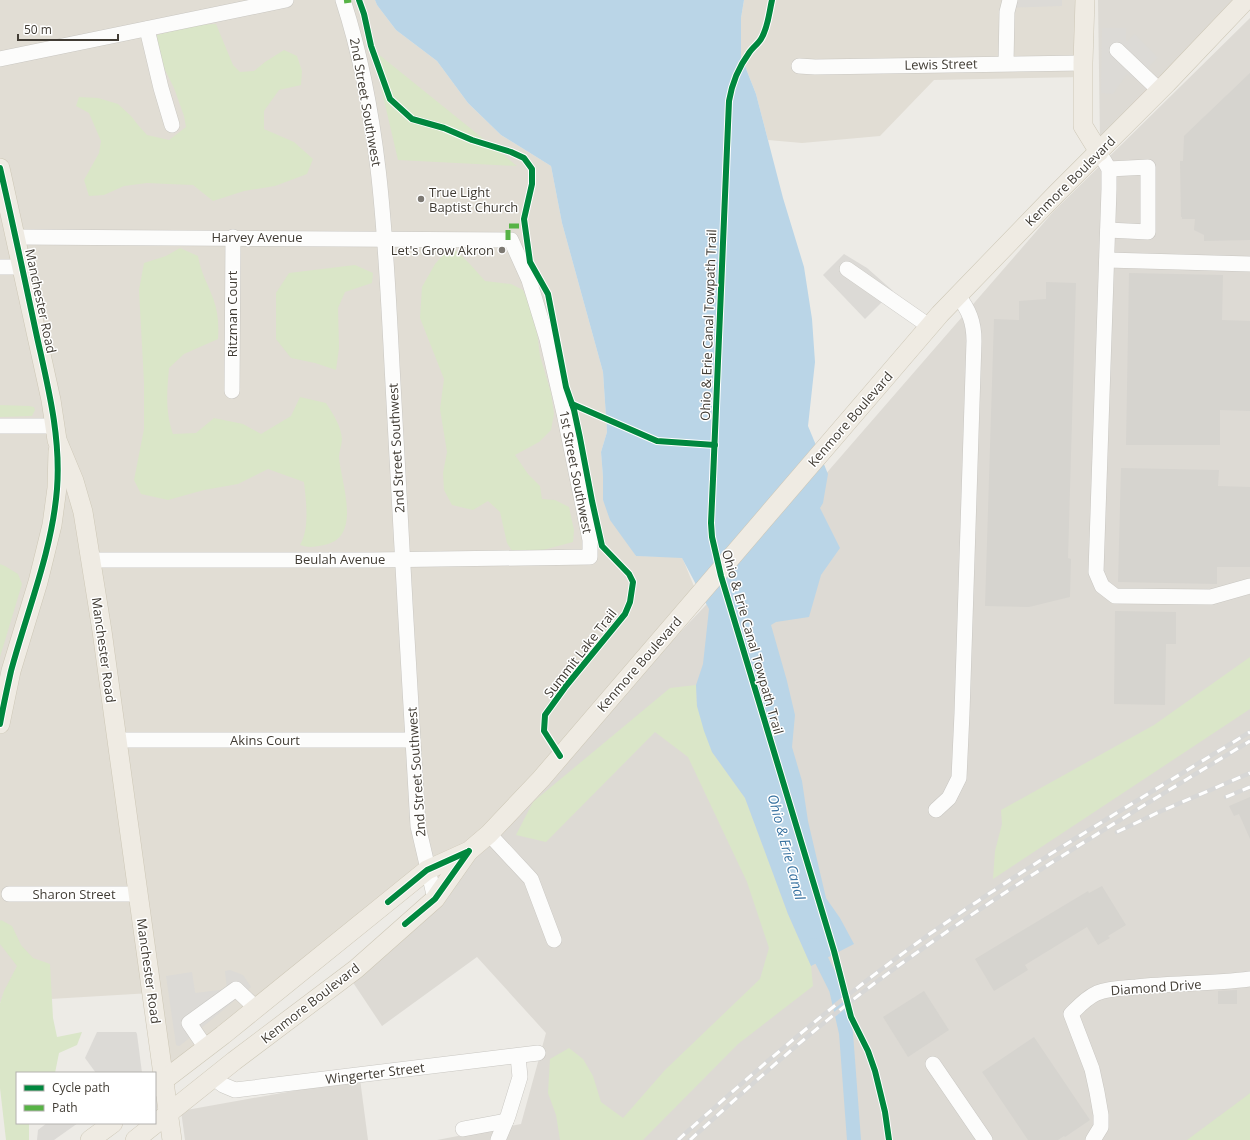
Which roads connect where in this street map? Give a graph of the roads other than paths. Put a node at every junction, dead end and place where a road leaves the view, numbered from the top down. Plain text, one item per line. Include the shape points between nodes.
1 (286, 0) edge
2 (344, 0) edge
3 (1010, 0) edge
4 (1085, 0) edge
5 (1246, 0) edge
6 (147, 29) junction
7 (1117, 50) dead end
8 (0, 59) edge
9 (1082, 63) junction
10 (1006, 64) junction
11 (799, 66) dead end
12 (1160, 91) junction
13 (172, 125) dead end
14 (1099, 152) junction
15 (0, 168) edge
16 (1109, 169) junction
17 (1108, 230) junction
18 (16, 237) junction
19 (233, 237) junction
20 (384, 238) junction
21 (498, 240) joint
22 (1107, 260) junction
23 (1250, 264) edge
24 (0, 267) edge
25 (22, 267) junction
26 (847, 269) dead end
27 (958, 296) junction
28 (930, 326) junction
29 (232, 391) dead end
30 (0, 426) edge
31 (56, 433) junction
32 (590, 557) joint
33 (402, 559) junction
34 (90, 560) junction
35 (1250, 586) edge
36 (11, 671) junction
37 (0, 693) edge
38 (0, 724) edge
39 (117, 740) junction
40 (413, 740) junction
41 (936, 810) dead end
42 (489, 834) junction
43 (469, 851) junction
44 (428, 870) junction
45 (9, 894) dead end
46 (138, 894) junction
47 (435, 899) junction
48 (554, 940) dead end
49 (1250, 979) edge
50 (256, 1008) junction
51 (206, 1048) junction
52 (538, 1053) dead end
53 (518, 1056) junction
54 (933, 1064) dead end
55 (214, 1078) junction
56 (159, 1084) edge
57 (168, 1114) junction
58 (506, 1121) junction
59 (156, 1123) edge
60 (112, 1124) edge
61 (155, 1124) edge
62 (463, 1129) dead end
63 (90, 1140) edge
64 (135, 1140) edge
65 (172, 1140) edge
66 (498, 1140) edge
67 (985, 1140) edge
68 (1093, 1140) edge

1 - 6 street
2 - 20 street, 2nd Street Southwest via 364,76 376,144
3 - 10 street via 1007,12
4 - 9 main road
5 - 12 main road, Kenmore Boulevard
6 - 8 street
6 - 13 street
7 - 12 street
9 - 10 street, Lewis Street
9 - 14 main road via 1083,126
10 - 11 street, Lewis Street
12 - 14 main road, Kenmore Boulevard
14 - 16 street
14 - 27 main road, Kenmore Boulevard
15 - 18 main road, Manchester Road
16 - 17 street
16 - 17 street via 1148,167 1148,232
17 - 22 street
18 - 19 street, Harvey Avenue
18 - 25 main road, Manchester Road
19 - 20 street, Harvey Avenue
19 - 29 street, Ritzman Court
20 - 21 street, Harvey Avenue
20 - 33 street, 2nd Street Southwest
21 - 32 street, 1st Street Southwest via 511,240 529,280 547,339 590,540
22 - 23 street
22 - 35 street via 1096,572 1102,586 1115,596 1211,597
24 - 25 street
25 - 31 main road, Manchester Road
26 - 28 street
27 - 28 main road, Kenmore Boulevard
27 - 41 street via 967,307 974,328 962,713 959,778 949,798
28 - 42 main road, Kenmore Boulevard via 541,779
30 - 31 street
31 - 34 main road, Manchester Road via 80,501
31 - 36 main road via 57,488 52,525
32 - 33 street, Beulah Avenue
33 - 34 street, Beulah Avenue
33 - 40 street, 2nd Street Southwest
34 - 39 main road, Manchester Road
36 - 37 main road
36 - 38 main road
39 - 40 street, Akins Court
39 - 46 main road, Manchester Road
40 - 44 street, 2nd Street Southwest via 418,826
42 - 43 main road, Kenmore Boulevard
42 - 48 street via 531,879
43 - 44 main road, Kenmore Boulevard
43 - 47 main road, Kenmore Boulevard
44 - 47 street, 2nd Street Southwest
44 - 50 main road, Kenmore Boulevard
45 - 46 street, Sharon Street
46 - 56 main road, Manchester Road
47 - 55 main road, Kenmore Boulevard via 356,969
49 - 68 street, Diamond Drive via 1108,990 1089,997 1071,1014 1092,1069 1097,1092 1101,1127
50 - 51 main road, Kenmore Boulevard
50 - 51 street via 236,989 189,1023
51 - 56 main road, Kenmore Boulevard
52 - 53 street, Wingerter Street
53 - 55 street, Wingerter Street via 235,1090
53 - 58 street via 520,1077
54 - 67 street
55 - 57 main road, Kenmore Boulevard
56 - 57 main road, Manchester Road
57 - 59 main road, Kenmore Boulevard
57 - 65 main road, Manchester Road
58 - 62 street
58 - 66 street
60 - 63 main road
61 - 64 main road, Kenmore Boulevard

